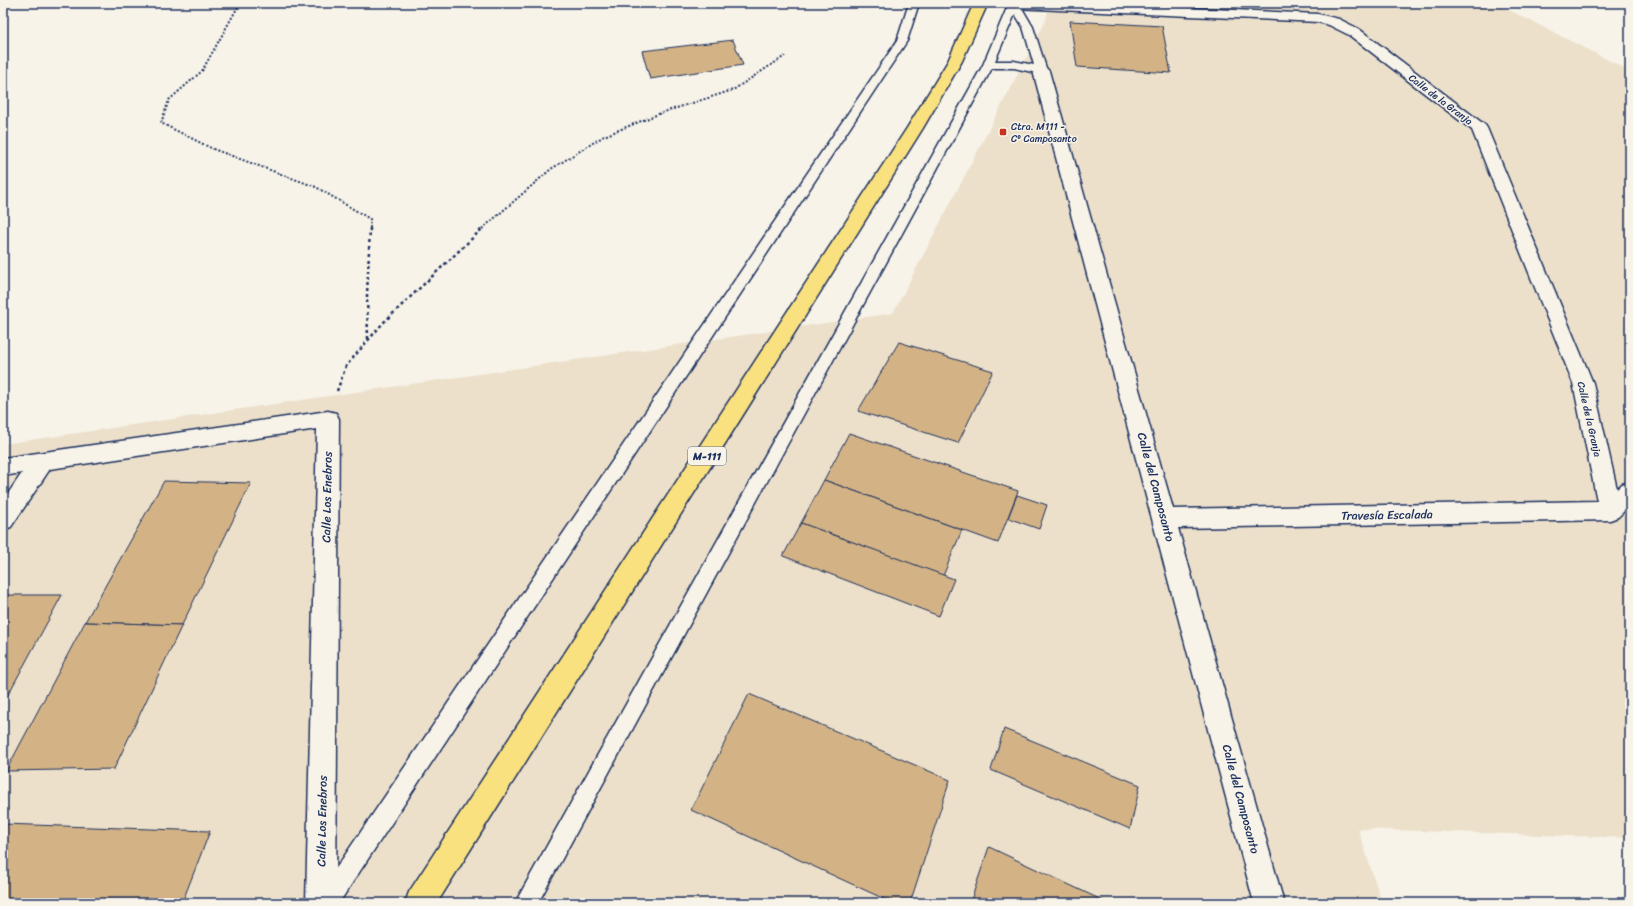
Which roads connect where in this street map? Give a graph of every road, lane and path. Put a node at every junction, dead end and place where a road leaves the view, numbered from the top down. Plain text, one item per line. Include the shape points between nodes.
1 (240, 3) edge
2 (914, 3) edge
3 (981, 3) edge
4 (1014, 3) edge
5 (785, 56) dead end
6 (988, 65) junction
7 (1041, 70) junction
8 (368, 339) junction
9 (328, 419) junction
10 (42, 461) junction
11 (3, 467) edge
12 (1630, 491) edge
13 (1610, 510) junction
14 (3, 520) edge
15 (1165, 520) junction
16 (321, 903) edge
17 (326, 903) edge
18 (420, 903) edge
19 (526, 903) edge
20 (1269, 903) edge

1 - 8 path via 202,71 169,100 161,123 213,149 316,187 370,220 366,295
2 - 17 lane via 902,41
3 - 18 main road, M-111 via 955,60 915,128
4 - 6 lane
4 - 7 lane via 1028,27
4 - 13 street, Calle de la Granja via 1318,18 1334,22 1354,32 1479,128 1583,383
5 - 8 path via 733,90 661,113 604,136 551,169 470,239
6 - 7 lane via 1007,63
6 - 19 lane
7 - 15 street, Calle del Camposanto
8 - 9 path via 346,366
9 - 10 street
9 - 16 street, Calle Los Enebros
10 - 11 street
10 - 14 street
12 - 13 street
13 - 15 street, Travesía Escalada
15 - 20 street, Calle del Camposanto

